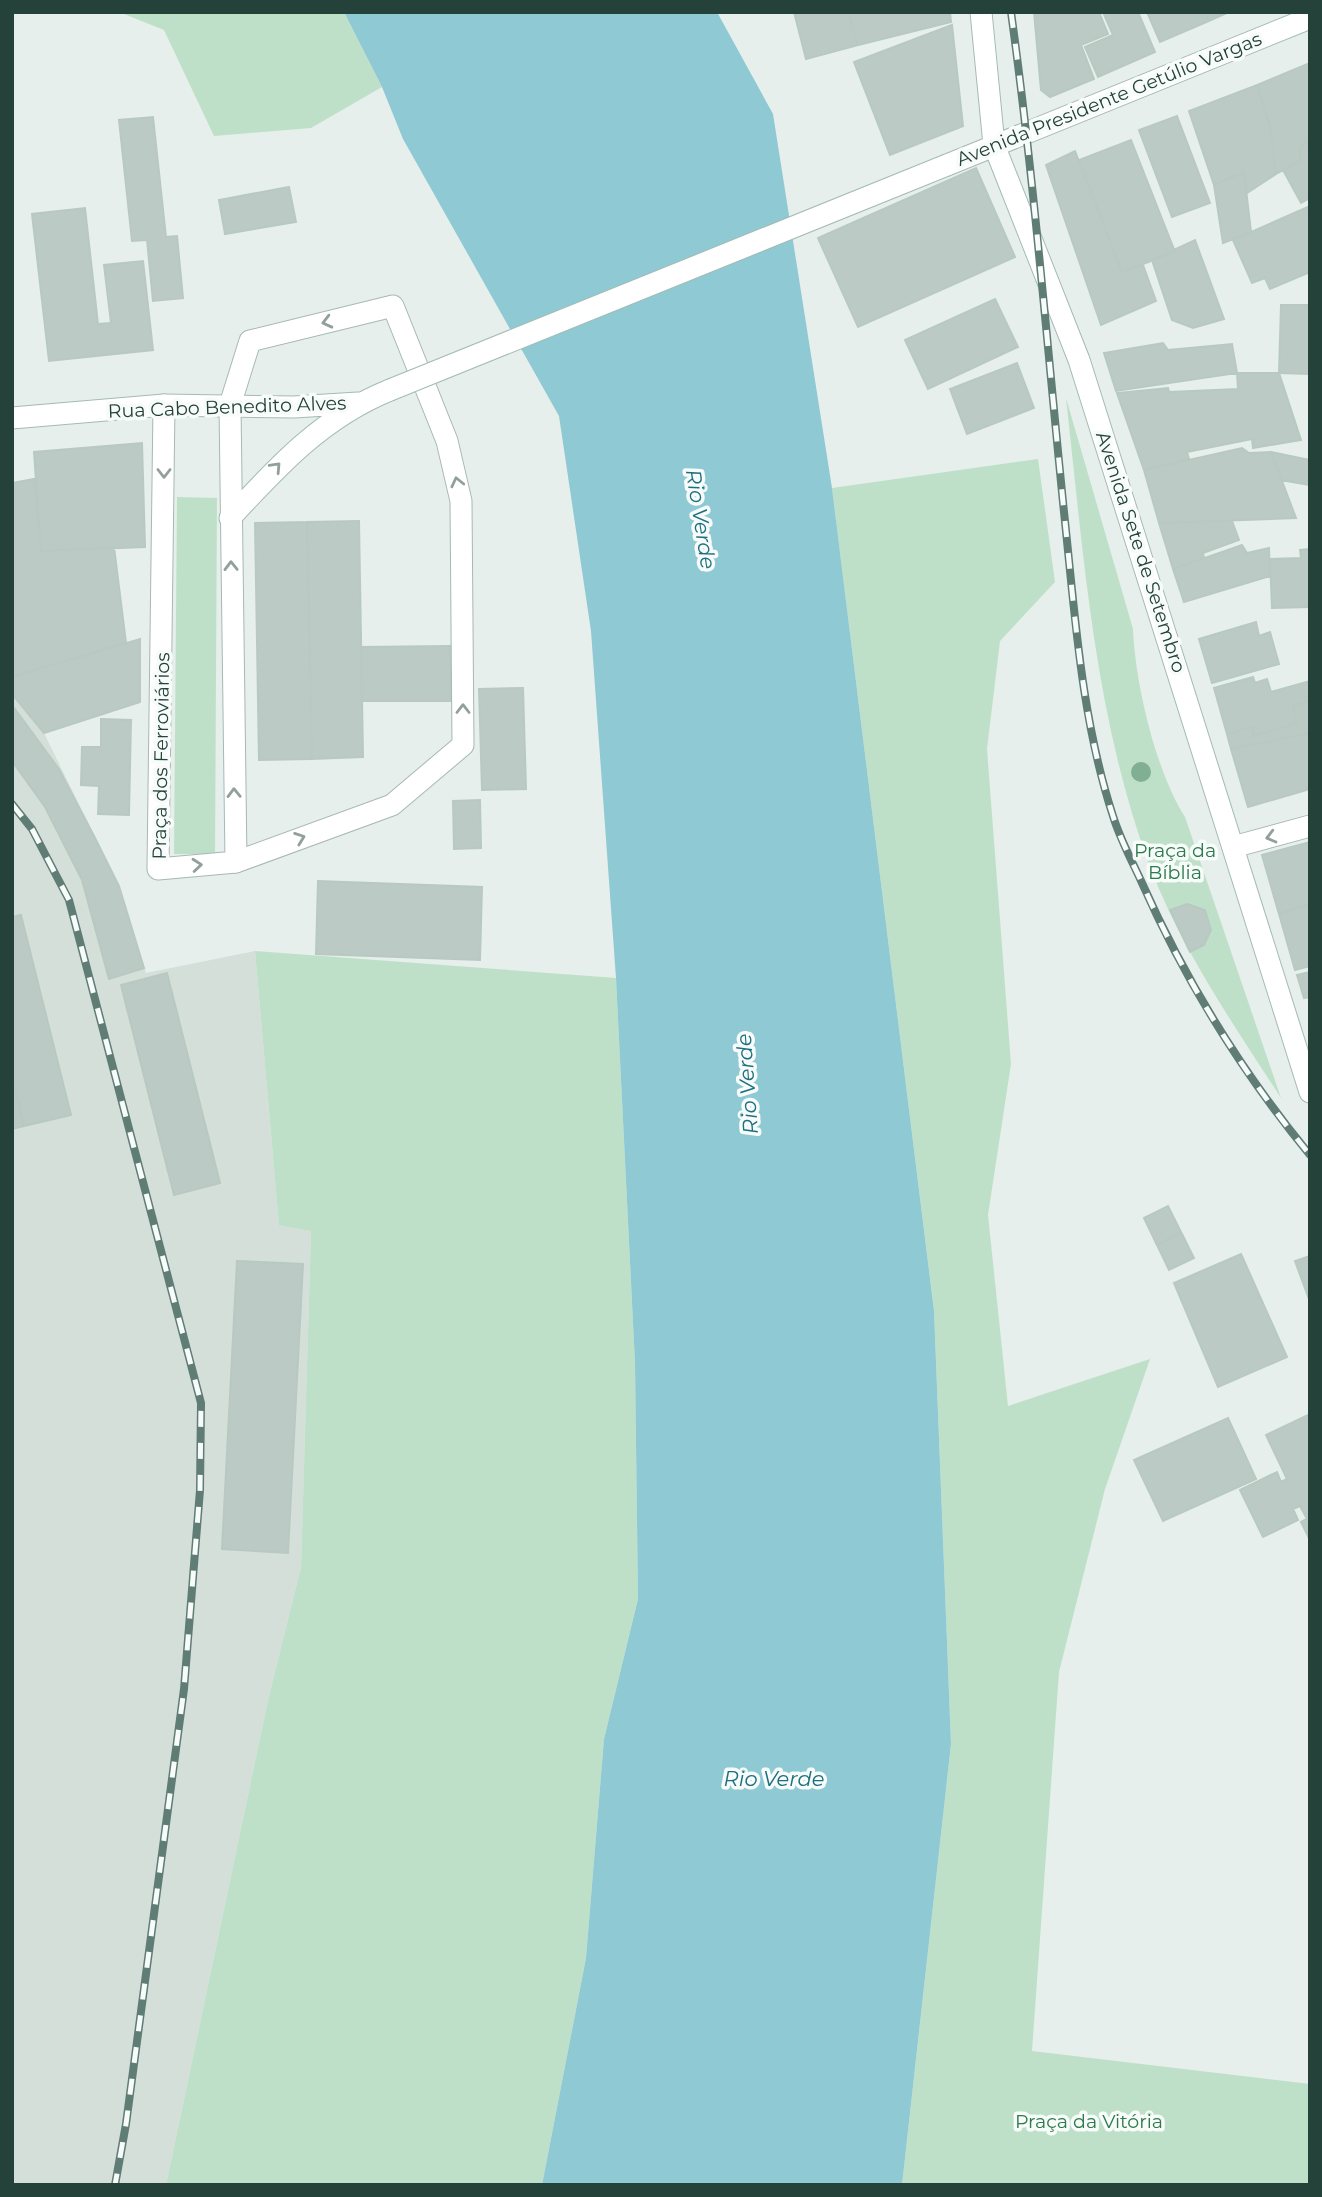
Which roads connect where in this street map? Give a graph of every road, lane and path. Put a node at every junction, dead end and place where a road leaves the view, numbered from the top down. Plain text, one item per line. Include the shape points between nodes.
1 (981, 12) edge
2 (1310, 18) edge
3 (994, 145) junction
4 (358, 403) junction
5 (164, 405) junction
6 (230, 405) junction
7 (12, 418) edge
8 (230, 517) junction
9 (1310, 826) edge
10 (1233, 847) junction
11 (236, 862) junction
12 (1310, 1091) edge

1 - 3 main road, Avenida Sete de Setembro
2 - 3 main road, Avenida Presidente Getúlio Vargas
3 - 4 main road, Avenida Presidente Getúlio Vargas, bridge
3 - 10 main road, Avenida Sete de Setembro via 1079,359
4 - 6 main road, Rua Cabo Benedito Alves
8 -> 4 main road via 292,451
5 - 6 main road, Rua Cabo Benedito Alves
5 - 7 main road, Rua Cabo Benedito Alves
5 -> 11 main road, Praça dos Ferroviários via 158,869
6 - 8 main road
11 -> 6 main road via 392,805 463,745 461,501 447,441 393,306 250,341
11 -> 8 main road
9 -> 10 main road
10 - 12 main road, Avenida Sete de Setembro

